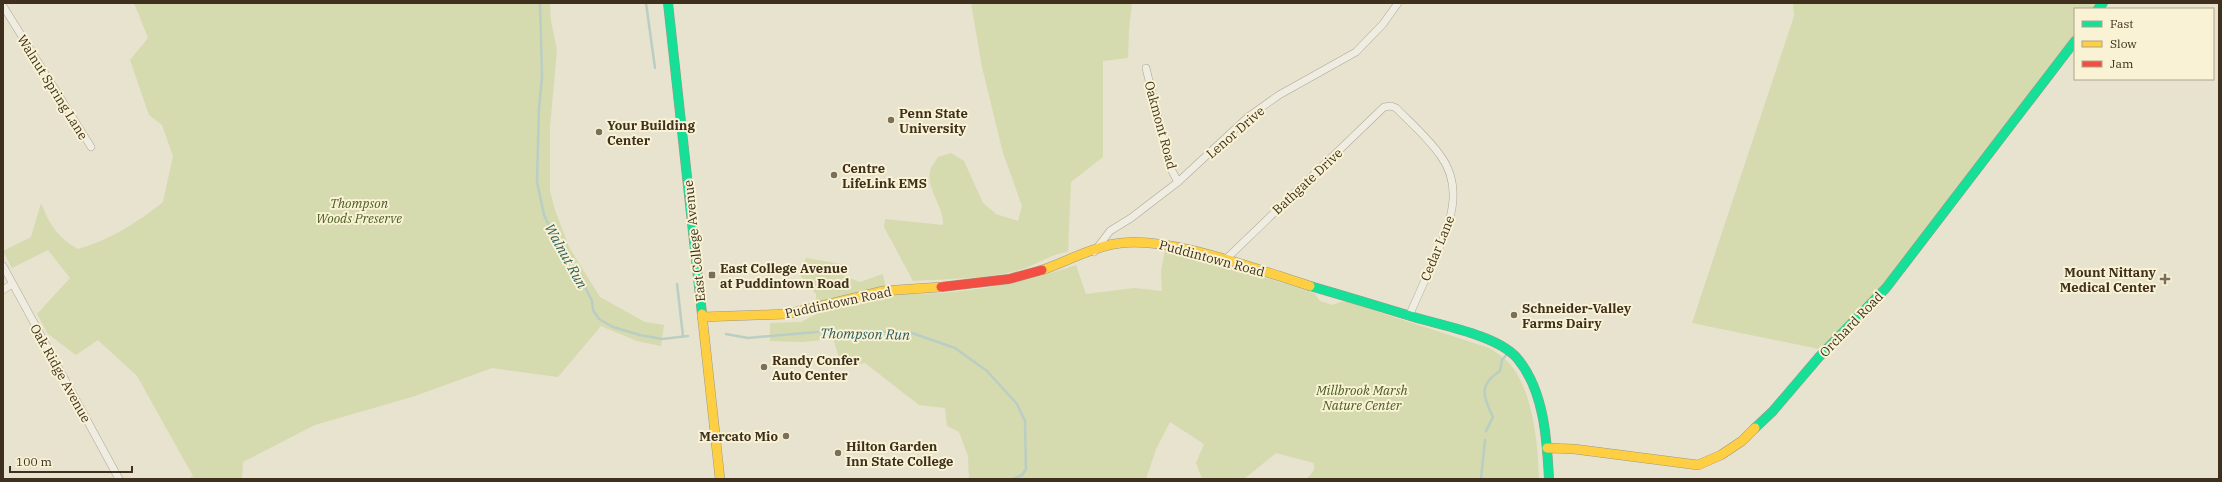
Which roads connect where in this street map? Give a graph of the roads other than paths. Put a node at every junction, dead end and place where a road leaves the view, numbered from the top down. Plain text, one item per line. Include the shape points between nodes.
1 (668, 3) edge
2 (1398, 3) edge
3 (3, 6) edge
4 (2074, 42) edge
5 (1146, 68) dead end
6 (1391, 106) joint
7 (91, 148) dead end
8 (1178, 182) junction
9 (1094, 252) junction
10 (1225, 260) junction
11 (3, 266) edge
12 (12, 284) junction
13 (3, 290) edge
14 (1409, 316) junction
15 (702, 317) junction
16 (1547, 448) junction
17 (119, 479) edge
18 (720, 479) edge
19 (1549, 479) edge

1 - 15 street, East College Avenue
2 - 8 street, Lenor Drive via 1378,30 1356,52 1279,95 1248,117
3 - 7 street, Walnut Spring Lane
4 - 16 street, Orchard Road via 1886,288 1773,411 1742,441 1698,465 1574,449
5 - 8 street, Oakmont Road via 1168,160
6 - 10 street, Bathgate Drive via 1384,107
6 - 14 street, Cedar Lane via 1396,108 1441,156 1454,190 1449,226
8 - 9 street, Lenor Drive via 1132,218 1110,231
9 - 10 street, Puddintown Road via 1120,243 1140,241
9 - 15 street, Puddintown Road via 1042,270 994,281 882,291 787,314
10 - 14 street, Puddintown Road
11 - 12 street, Oak Ridge Avenue
12 - 13 street
12 - 17 street, Oak Ridge Avenue
14 - 16 street, Puddintown Road via 1480,337 1502,346 1517,357 1534,389
15 - 18 street, East College Avenue
16 - 19 street, Puddintown Road

